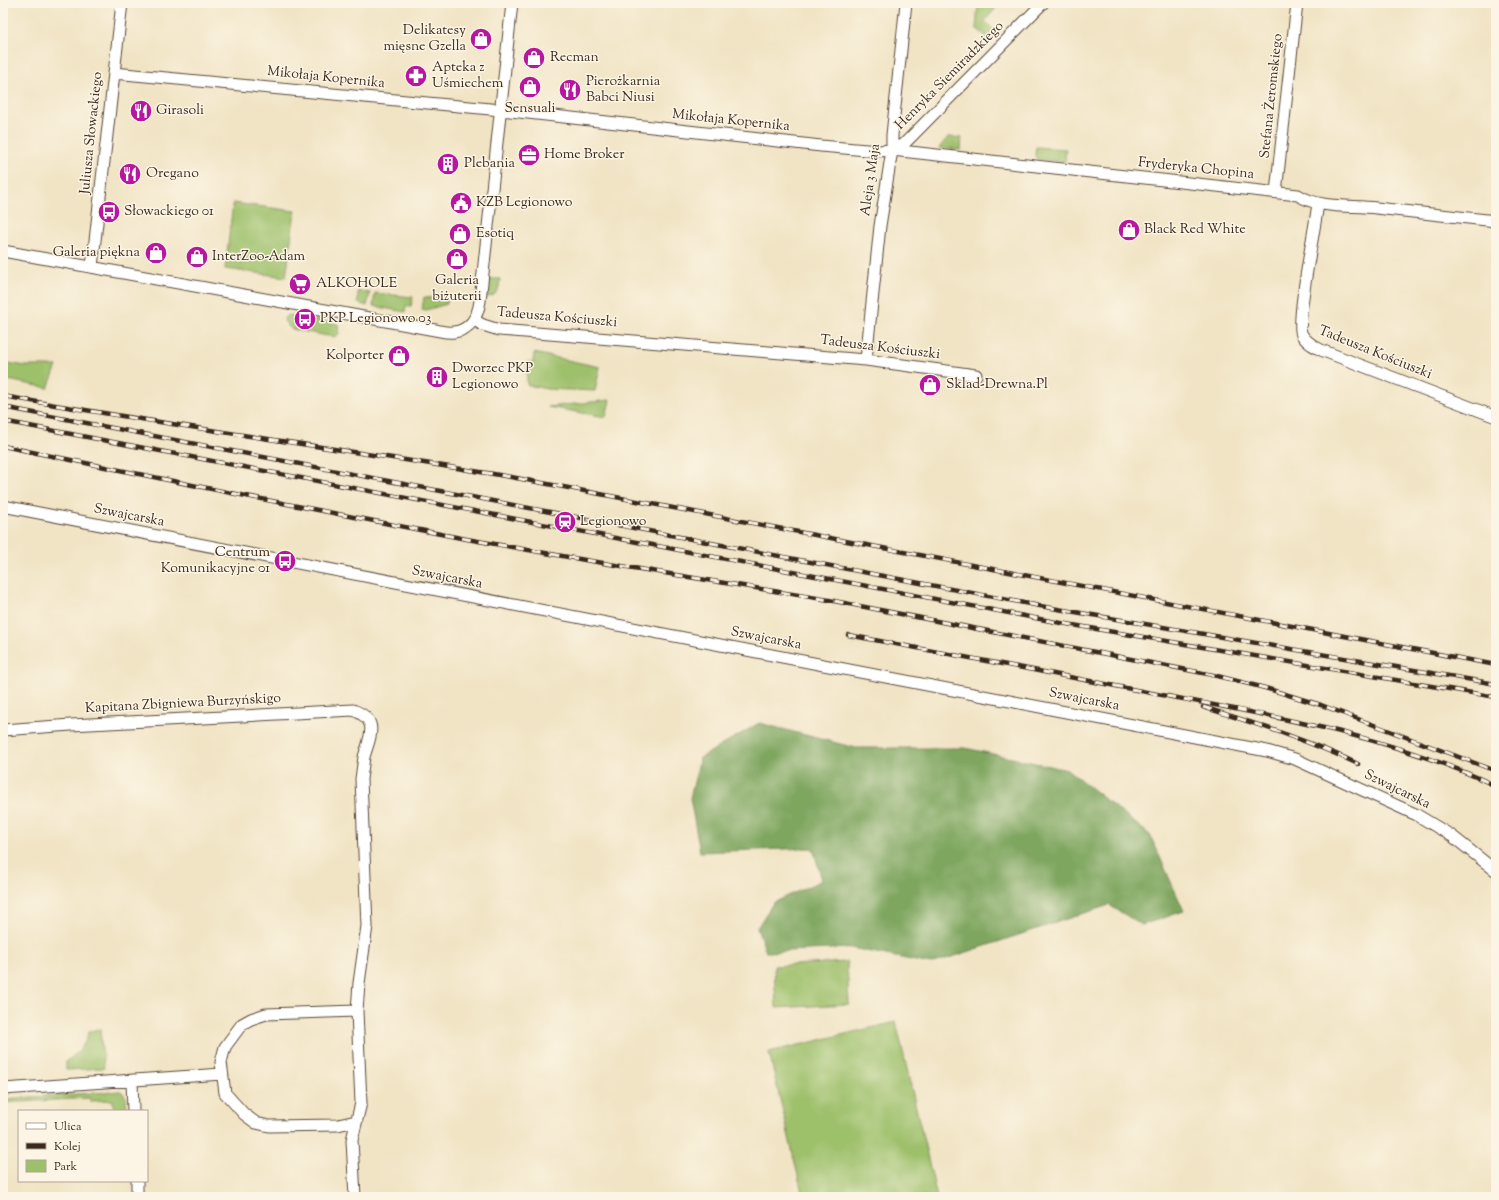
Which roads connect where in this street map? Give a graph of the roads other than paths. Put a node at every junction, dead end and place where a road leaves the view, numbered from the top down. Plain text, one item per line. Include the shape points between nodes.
1 (122, 3) edge
2 (512, 3) edge
3 (906, 3) edge
4 (1043, 3) edge
5 (1297, 3) edge
6 (114, 73) junction
7 (500, 110) junction
8 (892, 150) junction
9 (1276, 192) junction
10 (1318, 203) junction
11 (1496, 221) edge
12 (3, 250) edge
13 (92, 267) junction
14 (474, 320) junction
15 (866, 360) junction
16 (976, 375) dead end
17 (1496, 417) edge
18 (3, 506) edge
19 (3, 730) edge
20 (1496, 871) edge
21 (357, 1011) junction
22 (222, 1074) junction
23 (132, 1081) junction
24 (3, 1089) edge
25 (133, 1110) edge
26 (356, 1121) junction
27 (137, 1182) edge
28 (137, 1197) edge
29 (355, 1197) edge

1 - 6 street, Juliusza Słowackiego
2 - 7 street
3 - 8 street, Aleja 3 Maja
4 - 8 street, Henryka Siemiradzkiego via 905,143
5 - 9 street, Stefana Żeromskiego
6 - 7 street, Mikołaja Kopernika
6 - 13 street, Juliusza Słowackiego
7 - 8 street, Mikołaja Kopernika via 821,146
7 - 14 street via 480,300
8 - 9 street, Fryderyka Chopina
8 - 15 street, Aleja 3 Maja via 880,226
9 - 10 street, Fryderyka Chopina via 1298,195
10 - 11 street, Fryderyka Chopina
10 - 17 street, Tadeusza Kościuszki via 1301,313 1301,334 1310,344 1322,350
12 - 13 street
13 - 14 street via 451,332 464,328
14 - 15 street, Tadeusza Kościuszki via 499,330
15 - 16 street, Tadeusza Kościuszki
18 - 20 street, Szwajcarska via 1267,751 1294,759 1417,815 1452,836
19 - 21 street, Kapitana Zbigniewa Burzyńskigo via 353,710 364,714 370,722 372,731 360,779 367,926
21 - 22 street via 266,1014 251,1019 242,1024 225,1047 221,1062
21 - 26 street via 361,1103
22 - 23 street
22 - 26 street via 224,1093 256,1123 269,1126 338,1125
23 - 24 street
23 - 25 street
26 - 29 street via 352,1140
27 - 28 street

